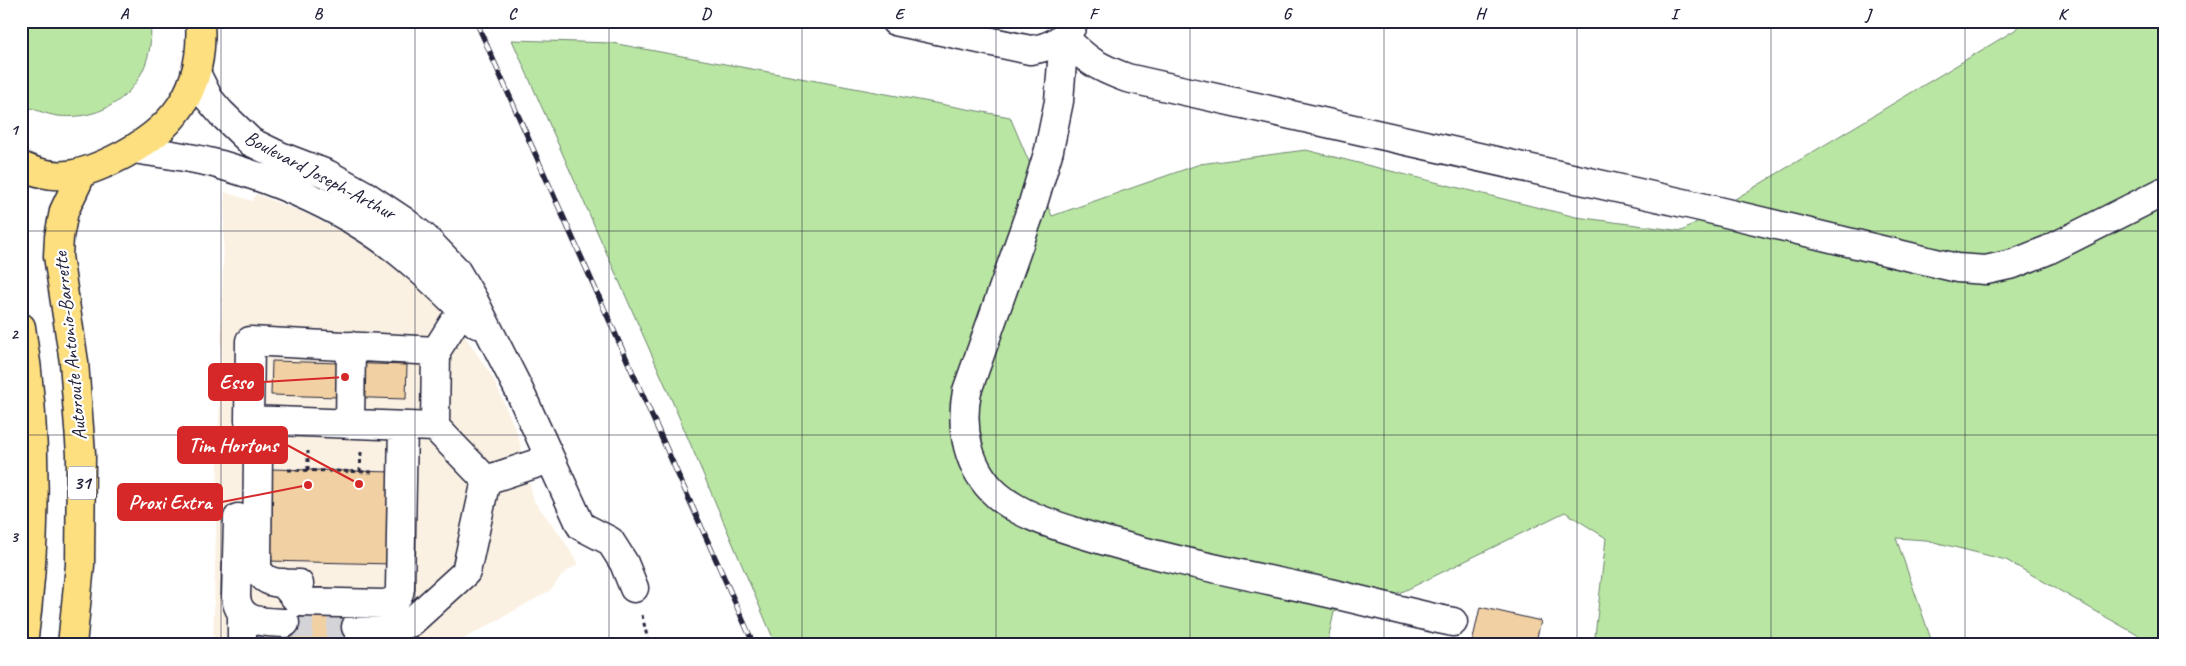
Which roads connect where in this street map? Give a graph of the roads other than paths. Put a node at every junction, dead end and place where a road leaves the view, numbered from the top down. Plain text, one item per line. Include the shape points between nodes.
1 (895, 21) edge
2 (200, 22) edge
3 (1070, 29) edge
4 (196, 73) junction
5 (134, 149) junction
6 (21, 166) edge
7 (82, 173) junction
8 (2165, 191) edge
9 (469, 306) junction
10 (21, 327) edge
11 (351, 346) junction
12 (436, 351) junction
13 (249, 420) junction
14 (350, 424) junction
15 (403, 426) junction
16 (435, 427) junction
17 (550, 459) junction
18 (486, 480) junction
19 (634, 588) dead end
20 (242, 614) junction
21 (360, 615) junction
22 (1453, 622) dead end
23 (285, 623) tunnel mouth
24 (410, 623) junction
25 (23, 645) edge
26 (72, 645) edge
27 (242, 645) edge
28 (391, 645) edge

1 - 3 street via 1030,50 1048,46
2 - 4 main road
3 - 8 street via 1082,56 1099,68 1127,78 1957,268 1986,270 2013,264 2048,250
3 - 22 street via 1049,150 1032,210 967,391 965,431 974,465 997,495 1013,506 1061,527 1193,564
4 - 5 main road via 185,99 168,123
4 - 9 street, Boulevard Joseph-Arthur via 209,99 238,132 267,151 327,174 425,238 455,269
5 - 7 main road
5 - 9 street, Boulevard Joseph-Arthur via 222,165 270,182 346,216
6 - 7 main road via 52,176
7 - 26 main road, Autoroute Antonio-Barrette / 31 via 64,211 58,247 74,362 81,454 80,565
9 - 12 street
9 - 17 street, Boulevard Joseph-Arthur via 497,348
10 - 25 main road via 28,368 33,483 32,560
11 - 12 street
11 - 13 street via 250,341
11 - 14 street
12 - 16 street
13 - 14 street
13 - 20 street via 240,447 236,597
13 - 21 street via 258,449 257,567 262,576 283,583 328,585
14 - 15 street
15 - 16 street
15 - 21 street via 399,594 393,602
16 - 18 street
17 - 18 street
17 - 19 street, Boulevard Joseph-Arthur via 581,526 610,540
18 - 24 street via 466,572
20 - 23 street via 252,620
20 - 27 street
21 - 24 street via 385,629
24 - 28 street

